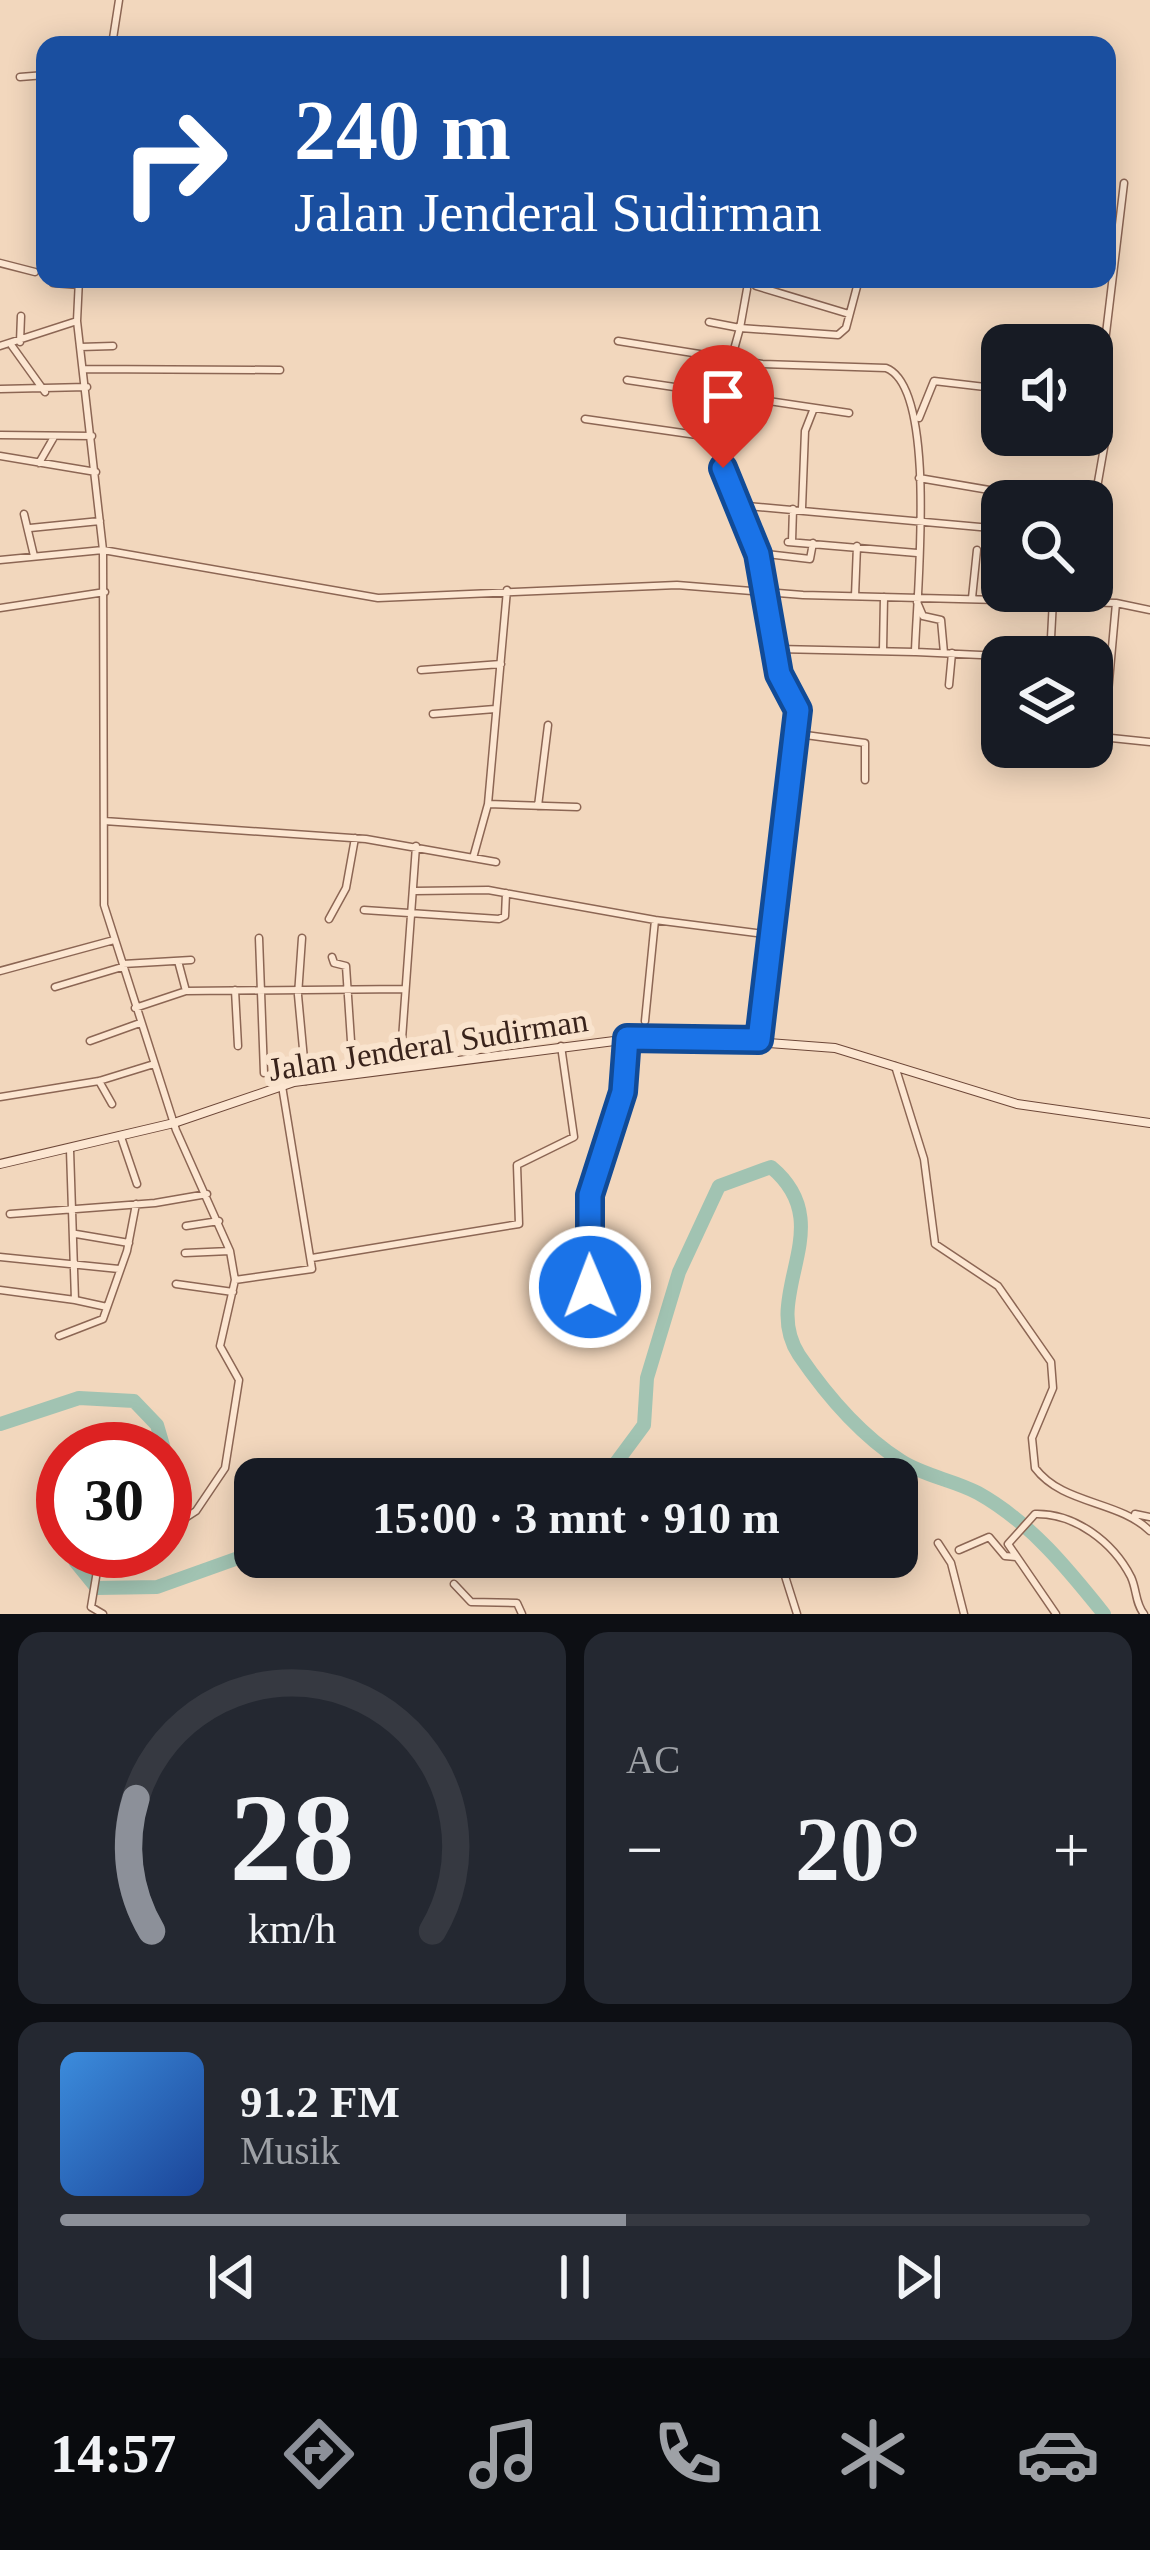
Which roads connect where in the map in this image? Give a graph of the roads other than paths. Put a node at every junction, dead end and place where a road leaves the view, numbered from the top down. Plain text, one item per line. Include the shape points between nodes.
1 (119, 0) edge
2 (113, 36) edge
3 (36, 76) edge
4 (20, 77) dead end
5 (1124, 184) dead end
6 (1116, 251) edge
7 (0, 263) edge
8 (35, 272) dead end
9 (79, 288) edge
10 (763, 288) edge
11 (856, 288) edge
12 (1112, 288) edge
13 (747, 289) dead end
14 (849, 314) junction
15 (21, 316) dead end
16 (77, 321) junction
17 (710, 322) dead end
18 (1107, 324) edge
19 (740, 328) junction
20 (618, 341) dead end
21 (16, 344) junction
22 (0, 346) edge
23 (113, 346) dead end
24 (80, 347) junction
25 (727, 358) junction
26 (83, 369) junction
27 (280, 370) dead end
28 (627, 380) dead end
29 (87, 387) junction
30 (981, 387) edge
31 (0, 389) edge
32 (49, 392) junction
33 (721, 396) junction
34 (814, 408) junction
35 (849, 413) dead end
36 (585, 418) dead end
37 (917, 421) junction
38 (0, 434) edge
39 (51, 436) junction
40 (92, 436) junction
41 (719, 438) junction
42 (0, 456) edge
43 (34, 463) junction
44 (96, 472) junction
45 (919, 478) junction
46 (981, 489) edge
47 (736, 505) junction
48 (798, 509) junction
49 (24, 514) dead end
50 (919, 519) junction
51 (100, 521) junction
52 (981, 526) edge
53 (33, 528) junction
54 (813, 543) junction
55 (857, 546) junction
56 (103, 550) junction
57 (977, 550) dead end
58 (917, 553) junction
59 (758, 554) junction
60 (34, 556) junction
61 (0, 560) edge
62 (506, 590) junction
63 (105, 592) junction
64 (766, 593) junction
65 (855, 596) junction
66 (884, 597) junction
67 (972, 598) junction
68 (981, 598) edge
69 (916, 600) junction
70 (1113, 603) edge
71 (1116, 603) junction
72 (0, 608) edge
73 (1150, 610) edge
74 (1113, 640) edge
75 (777, 650) junction
76 (883, 650) junction
77 (915, 652) junction
78 (948, 653) junction
79 (981, 655) edge
80 (501, 664) junction
81 (421, 670) dead end
82 (949, 686) dead end
83 (497, 709) junction
84 (433, 714) dead end
85 (548, 725) dead end
86 (798, 734) junction
87 (1113, 738) edge
88 (1150, 742) edge
89 (865, 780) dead end
90 (488, 804) junction
91 (538, 806) junction
92 (577, 807) dead end
93 (104, 821) junction
94 (355, 838) junction
95 (416, 846) junction
96 (473, 858) junction
97 (496, 862) dead end
98 (415, 891) junction
99 (506, 893) junction
100 (364, 910) dead end
101 (413, 912) junction
102 (328, 919) dead end
103 (655, 920) junction
104 (772, 935) junction
105 (259, 938) dead end
106 (302, 938) dead end
107 (114, 940) junction
108 (332, 957) dead end
109 (191, 960) dead end
110 (178, 961) junction
111 (122, 965) junction
112 (0, 971) edge
113 (55, 986) dead end
114 (348, 987) junction
115 (299, 988) junction
116 (258, 989) junction
117 (405, 989) junction
118 (235, 990) junction
119 (186, 992) junction
120 (136, 1008) junction
121 (645, 1021) dead end
122 (140, 1023) junction
123 (627, 1038) junction
124 (759, 1040) junction
125 (90, 1041) dead end
126 (351, 1041) dead end
127 (238, 1046) dead end
128 (561, 1046) junction
129 (893, 1063) junction
130 (154, 1064) junction
131 (400, 1067) junction
132 (264, 1073) dead end
133 (103, 1080) junction
134 (306, 1081) junction
135 (282, 1086) junction
136 (0, 1097) edge
137 (112, 1104) dead end
138 (174, 1123) junction
139 (1150, 1123) edge
140 (125, 1136) junction
141 (70, 1150) junction
142 (0, 1164) edge
143 (137, 1184) dead end
144 (207, 1194) junction
145 (138, 1204) junction
146 (74, 1210) junction
147 (10, 1214) dead end
148 (219, 1221) junction
149 (186, 1226) dead end
150 (76, 1234) junction
151 (129, 1243) junction
152 (230, 1250) junction
153 (185, 1253) dead end
154 (0, 1257) edge
155 (312, 1258) junction
156 (76, 1262) junction
157 (119, 1269) junction
158 (235, 1280) junction
159 (176, 1284) dead end
160 (590, 1287) dead end
161 (0, 1290) edge
162 (233, 1292) junction
163 (75, 1300) junction
164 (108, 1308) junction
165 (59, 1336) dead end
166 (192, 1511) edge
167 (1132, 1513) junction
168 (1150, 1517) edge
169 (1150, 1532) edge
170 (938, 1543) dead end
171 (959, 1550) dead end
172 (1016, 1557) junction
173 (94, 1578) edge
174 (785, 1578) edge
175 (454, 1584) dead end
176 (103, 1614) edge
177 (522, 1614) edge
178 (796, 1614) edge
179 (964, 1614) edge
180 (1056, 1614) edge
181 (1144, 1614) edge

1 - 2 street
3 - 4 street
5 - 6 street
7 - 8 street
9 - 16 street
10 - 14 street
11 - 14 street
12 - 18 street
13 - 19 street
14 - 19 street via 838,335
15 - 21 street
16 - 21 street
16 - 24 street
17 - 19 street
19 - 25 street
20 - 25 street
21 - 22 street
21 - 32 street
23 - 24 street
24 - 26 street
25 - 33 street
25 - 37 street via 892,370
26 - 27 street
26 - 29 street
28 - 33 street
29 - 32 street
29 - 40 street
30 - 37 street via 933,382
31 - 32 street
33 - 34 street
33 - 41 street
34 - 35 street
34 - 48 street
36 - 41 street
37 - 45 street
38 - 39 street
39 - 40 street
39 - 43 street
40 - 44 street
41 - 47 street
42 - 43 street
43 - 44 street
44 - 51 street
45 - 46 street
45 - 50 street
47 - 48 street
47 - 59 street
48 - 50 street
48 - 54 street via 790,542
49 - 53 street
50 - 52 street
50 - 58 street
51 - 53 street
51 - 56 street
53 - 60 street
54 - 55 street
54 - 59 street via 810,559
55 - 58 street
55 - 65 street
56 - 60 street
56 - 62 street via 378,598
56 - 63 street
57 - 67 street
58 - 69 street
59 - 64 street
60 - 61 street
62 - 64 street via 677,585
62 - 80 street
63 - 72 street
63 - 93 street
64 - 65 street
64 - 75 street
65 - 66 street
66 - 69 street
66 - 76 street
67 - 68 street
67 - 69 street
69 - 77 street
69 - 78 street via 923,616 940,620
70 - 71 street
71 - 73 street
71 - 74 street
75 - 76 street
75 - 86 street
76 - 77 street
77 - 78 street
78 - 79 street
78 - 82 street
80 - 81 street
80 - 83 street
83 - 84 street
83 - 90 street
85 - 91 street
86 - 89 street via 865,743
86 - 104 street
87 - 88 street
90 - 91 street
90 - 96 street
91 - 92 street
93 - 94 street
93 - 107 street via 104,905
94 - 95 street
94 - 102 street via 346,888
95 - 96 street
95 - 98 street
96 - 97 street
98 - 99 street
98 - 101 street
99 - 101 street via 499,919
99 - 103 street
100 - 101 street
101 - 117 street
101 - 131 street
103 - 104 street
103 - 121 street
104 - 124 street
105 - 116 street
106 - 115 street
107 - 111 street
107 - 112 street
108 - 114 street via 346,966
109 - 110 street
110 - 111 street
110 - 119 street
111 - 113 street
111 - 120 street
114 - 115 street
114 - 117 street
114 - 126 street
115 - 116 street
115 - 134 street
116 - 118 street
116 - 132 street
117 - 131 street
118 - 119 street
118 - 127 street
119 - 120 street
120 - 122 street
122 - 125 street
122 - 130 street
123 - 124 main road, Jalan Jenderal Sudirman
123 - 128 main road, Jalan Jenderal Sudirman
123 - 160 street via 623,1092 590,1195
124 - 129 main road, Jalan Jenderal Sudirman
128 - 131 main road, Jalan Jenderal Sudirman
128 - 155 street via 574,1137 518,1165 519,1224
129 - 139 main road, Jalan Jenderal Sudirman via 1017,1104
129 - 167 street via 925,1159 935,1244 998,1286 1051,1362 1053,1388 1032,1438 1035,1468 1053,1486
130 - 133 street
130 - 138 street
131 - 134 main road, Jalan Jenderal Sudirman
133 - 136 street
133 - 137 street
134 - 135 main road, Jalan Jenderal Sudirman
135 - 138 main road, Jalan Jenderal Sudirman
135 - 155 street
138 - 140 main road, Jalan Jenderal Sudirman
138 - 144 street
140 - 141 main road, Jalan Jenderal Sudirman
140 - 143 street
141 - 142 main road, Jalan Jenderal Sudirman
141 - 146 street
144 - 145 street
144 - 148 street
145 - 146 street
145 - 151 street
146 - 147 street
146 - 150 street
148 - 149 street
148 - 152 street
150 - 151 street
150 - 156 street
151 - 157 street
152 - 153 street
152 - 158 street
154 - 156 street
155 - 158 street via 308,1273
156 - 157 street
156 - 163 street
157 - 164 street
158 - 162 street
159 - 162 street
161 - 163 street
162 - 166 street via 220,1346 238,1380 227,1461
163 - 164 street
164 - 165 street via 96,1324
167 - 168 street
167 - 169 street
170 - 179 street
171 - 172 street via 989,1538
172 - 180 street
172 - 181 street via 1011,1536 1030,1519 1053,1514 1097,1535 1132,1579
173 - 176 street via 91,1607
174 - 178 street
175 - 177 street via 471,1602 518,1603

